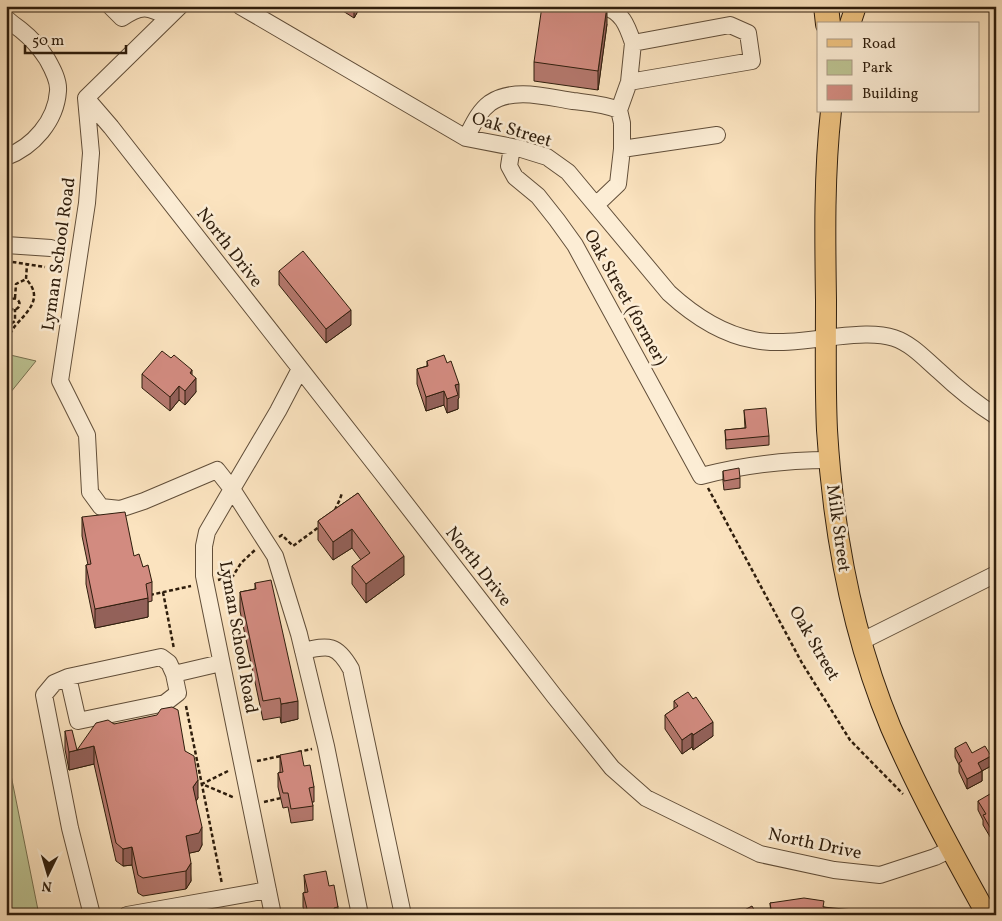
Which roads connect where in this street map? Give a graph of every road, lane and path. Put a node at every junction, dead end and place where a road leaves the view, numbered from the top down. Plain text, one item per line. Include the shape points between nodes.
1 (110, 6) edge
2 (240, 6) edge
3 (826, 6) edge
4 (856, 6) edge
5 (607, 7) edge
6 (174, 12) edge
7 (6, 18) edge
8 (828, 22) edge
9 (851, 22) edge
10 (633, 43) junction
11 (629, 82) junction
12 (86, 98) junction
13 (619, 110) junction
14 (831, 112) edge
15 (717, 135) dead end
16 (466, 138) junction
17 (512, 147) junction
18 (622, 149) junction
19 (6, 157) edge
20 (596, 205) junction
21 (6, 245) edge
22 (51, 248) dead end
23 (6, 262) edge
24 (28, 264) junction
25 (45, 267) dead end
26 (26, 279) junction
27 (15, 298) junction
28 (15, 309) junction
29 (6, 327) edge
30 (825, 338) junction
31 (6, 339) edge
32 (300, 369) junction
33 (996, 416) edge
34 (830, 460) junction
35 (701, 476) junction
36 (232, 489) junction
37 (315, 530) dead end
38 (318, 534) edge
39 (217, 572) dead end
40 (996, 574) edge
41 (220, 589) dead end
42 (163, 592) dead end
43 (862, 642) junction
44 (303, 651) junction
45 (221, 663) junction
46 (176, 673) junction
47 (68, 678) junction
48 (185, 700) dead end
49 (924, 799) junction
50 (952, 849) junction
51 (268, 890) junction
52 (225, 898) junction
53 (92, 915) edge
54 (127, 915) edge
55 (273, 915) edge
56 (360, 915) edge
57 (403, 915) edge
58 (987, 915) edge

1 - 6 street via 122,18 134,9
2 - 16 street, Oak Street
3 - 8 highway
4 - 9 main road
5 - 10 street via 625,21
6 - 12 street
7 - 19 street via 32,39 46,58 56,78 58,91 50,120 38,136
10 - 11 street
10 - 11 street via 730,25 748,33 752,61
11 - 13 street
12 - 32 street, North Drive
12 - 36 street, Lyman School Road via 91,153 87,203 60,382 87,435 90,492 101,507 120,509 217,470
13 - 16 street via 538,95 502,97 479,113
13 - 18 street
14 - 30 main road, Milk Street via 825,236
15 - 18 street
16 - 17 street, Oak Street
17 - 20 street, Oak Street via 547,157 568,172
17 - 35 street, Oak Street (former) via 509,166 514,176 538,196 575,244
18 - 20 street via 618,184
20 - 30 street, Oak Street via 668,293 706,322 754,340
21 - 22 street
23 - 24 path
24 - 25 path
24 - 26 path
26 - 27 path via 16,284
26 - 31 path via 34,291 34,301
27 - 28 path via 20,303
27 - 28 path via 9,304
28 - 29 path via 15,321
30 - 33 street, Oak Street via 882,336 905,343
30 - 34 main road, Milk Street
32 - 36 street
32 - 50 street, North Drive via 606,761 646,798 760,854 834,870 880,875
34 - 35 street via 749,466
34 - 43 main road, Milk Street via 840,550
35 - 49 path, Oak Street via 802,663 850,740 899,791 915,800
36 - 44 street via 275,556
36 - 45 street, Lyman School Road via 207,532 204,546 204,576
37 - 38 path
39 - 41 path
40 - 43 street
42 - 46 path
43 - 49 main road, Milk Street via 891,727
44 - 56 street
44 - 57 street via 332,647 344,656 351,668
45 - 46 street
45 - 51 street, Lyman School Road
46 - 47 street via 161,657
46 - 47 street via 178,693 165,703 78,721
47 - 53 street via 54,683 44,695 70,828
48 - 52 path
49 - 50 main road, Milk Street
50 - 58 main road, Milk Street
51 - 52 street
51 - 55 street, Lyman School Road
52 - 54 street

